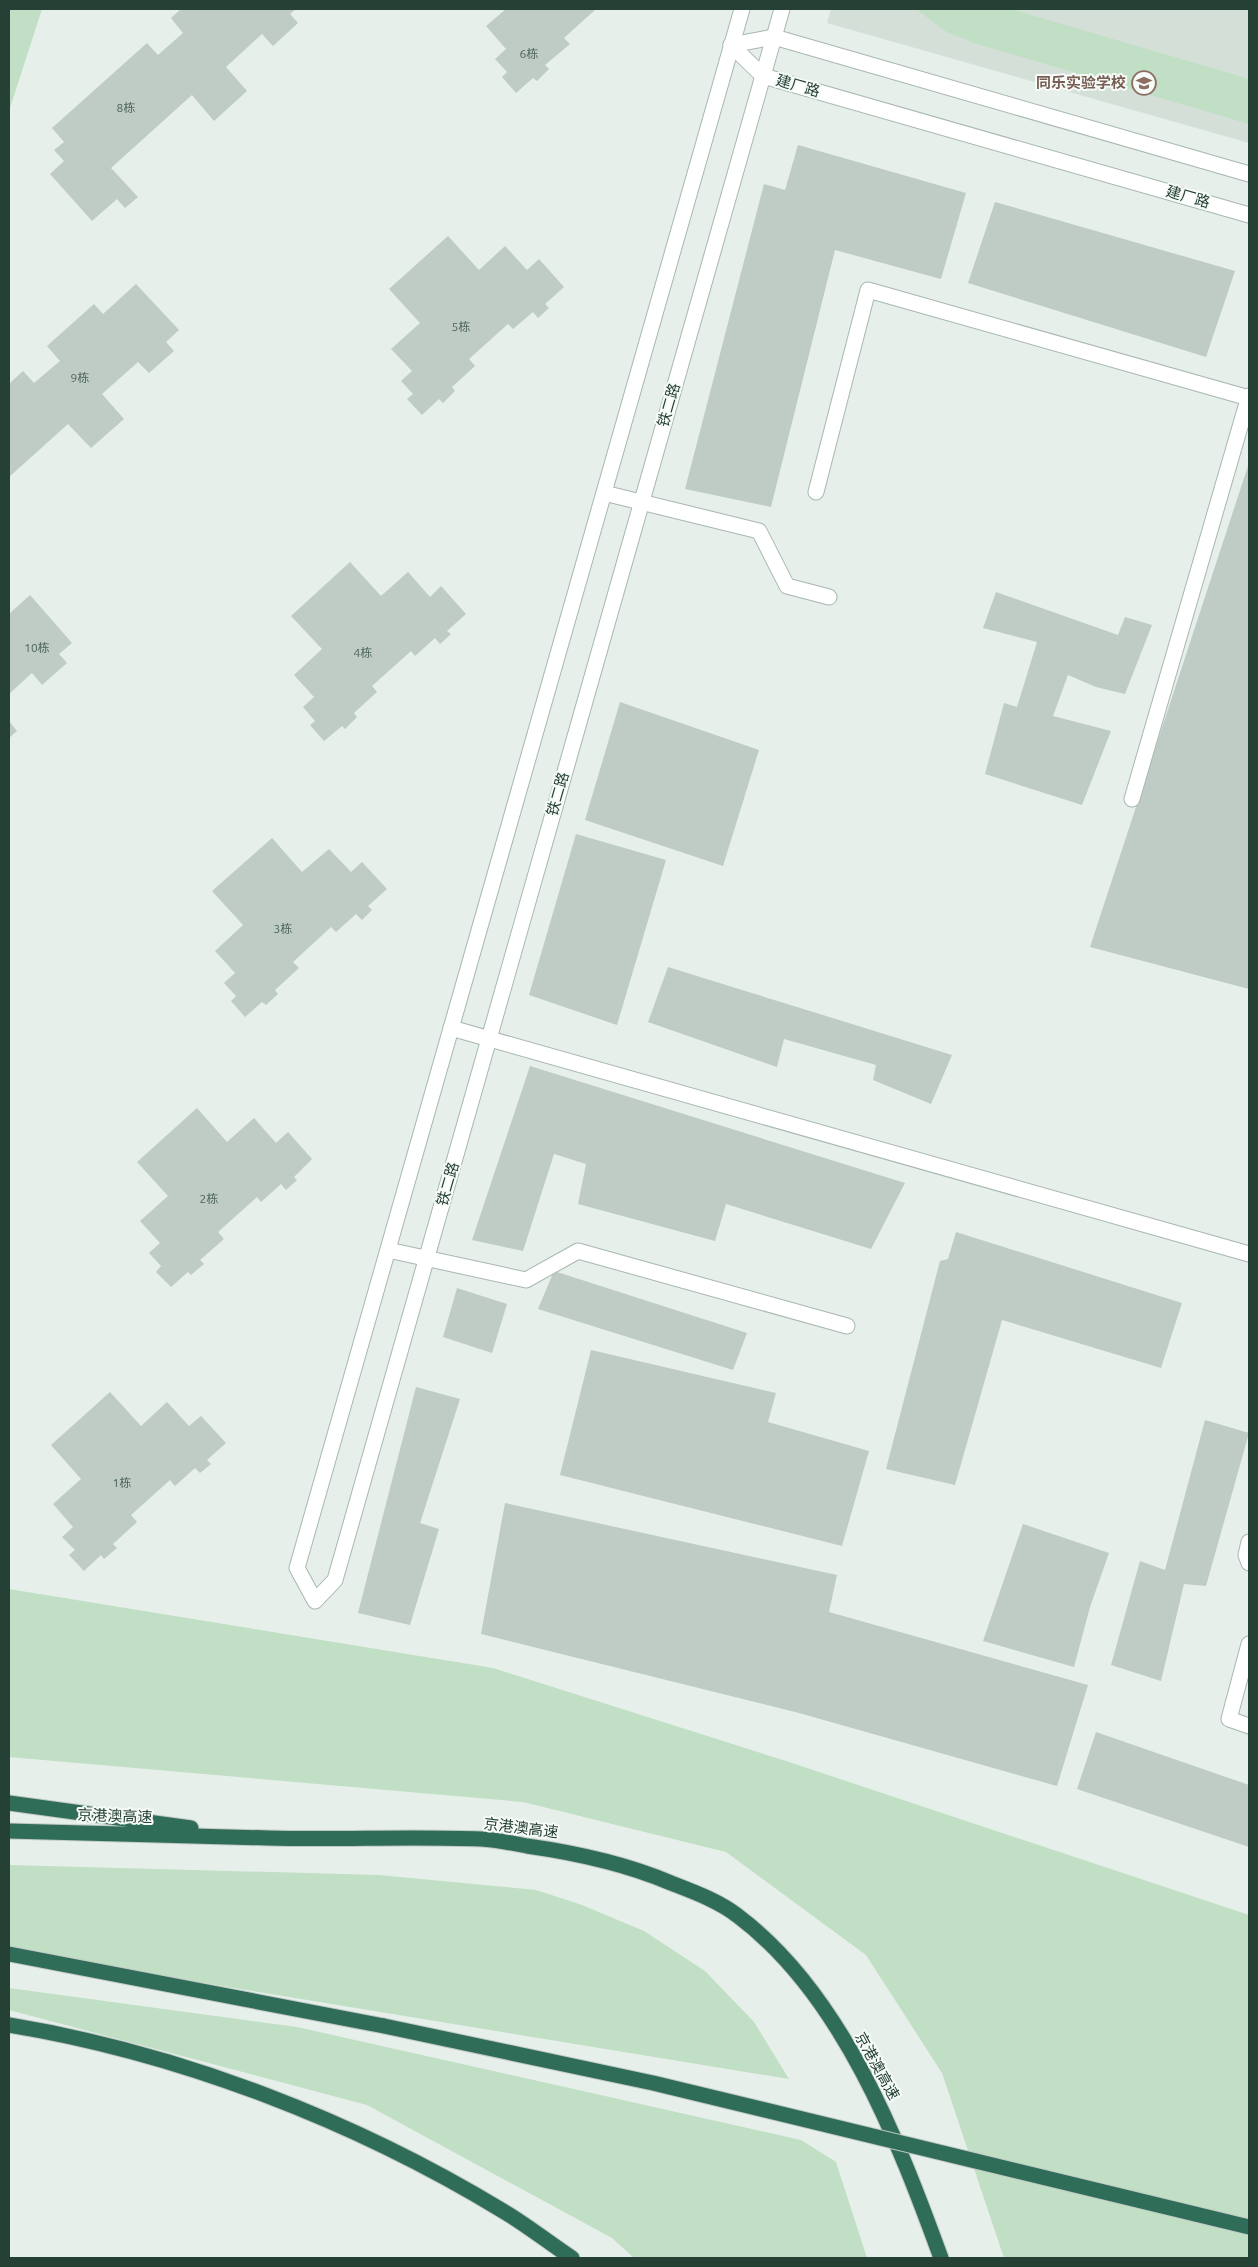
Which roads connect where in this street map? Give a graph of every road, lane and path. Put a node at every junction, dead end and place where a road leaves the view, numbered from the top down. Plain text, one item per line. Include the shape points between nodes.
1 (742, 9) edge
2 (782, 9) edge
3 (774, 37) junction
4 (731, 45) junction
5 (763, 76) junction
6 (1249, 174) edge
7 (1249, 215) edge
8 (1249, 397) edge
9 (816, 492) dead end
10 (604, 493) junction
11 (642, 502) junction
12 (829, 597) dead end
13 (1132, 799) dead end
14 (451, 1028) junction
15 (489, 1039) junction
16 (388, 1250) junction
17 (1249, 1254) edge
18 (426, 1258) junction
19 (847, 1326) dead end
20 (1249, 1542) edge
21 (1249, 1563) edge
22 (1249, 1644) edge
23 (1249, 1726) edge
24 (9, 1803) edge
25 (9, 1831) edge
26 (269, 1838) junction
27 (9, 1954) edge
28 (9, 2025) edge
29 (1249, 2227) edge
30 (572, 2258) edge
31 (941, 2258) edge

1 - 4 street
2 - 3 street, 铁二路
3 - 4 street
3 - 5 street, 铁二路
3 - 6 street
4 - 5 street, 建厂路
4 - 10 street
5 - 7 street, 建厂路
5 - 11 street, 铁二路
8 - 9 street via 868,290
8 - 13 street
10 - 11 street
10 - 14 street
11 - 12 street via 759,531 787,586
11 - 15 street, 铁二路
14 - 15 street
14 - 16 street
15 - 17 street
15 - 18 street, 铁二路
16 - 18 street
16 - 18 street, 铁二路 via 297,1568 315,1602 335,1580
18 - 19 street via 526,1280 578,1251
20 - 21 street via 1246,1555
22 - 23 street via 1229,1720
24 - 26 highway
25 - 26 highway, 京港澳高速
26 - 31 highway, 京港澳高速 via 484,1839 576,1853 640,1870 699,1894 737,1915 800,1976 865,2077 894,2134
27 - 29 highway, bridge via 653,2082
28 - 30 highway via 166,2062 277,2100 389,2148 504,2211

